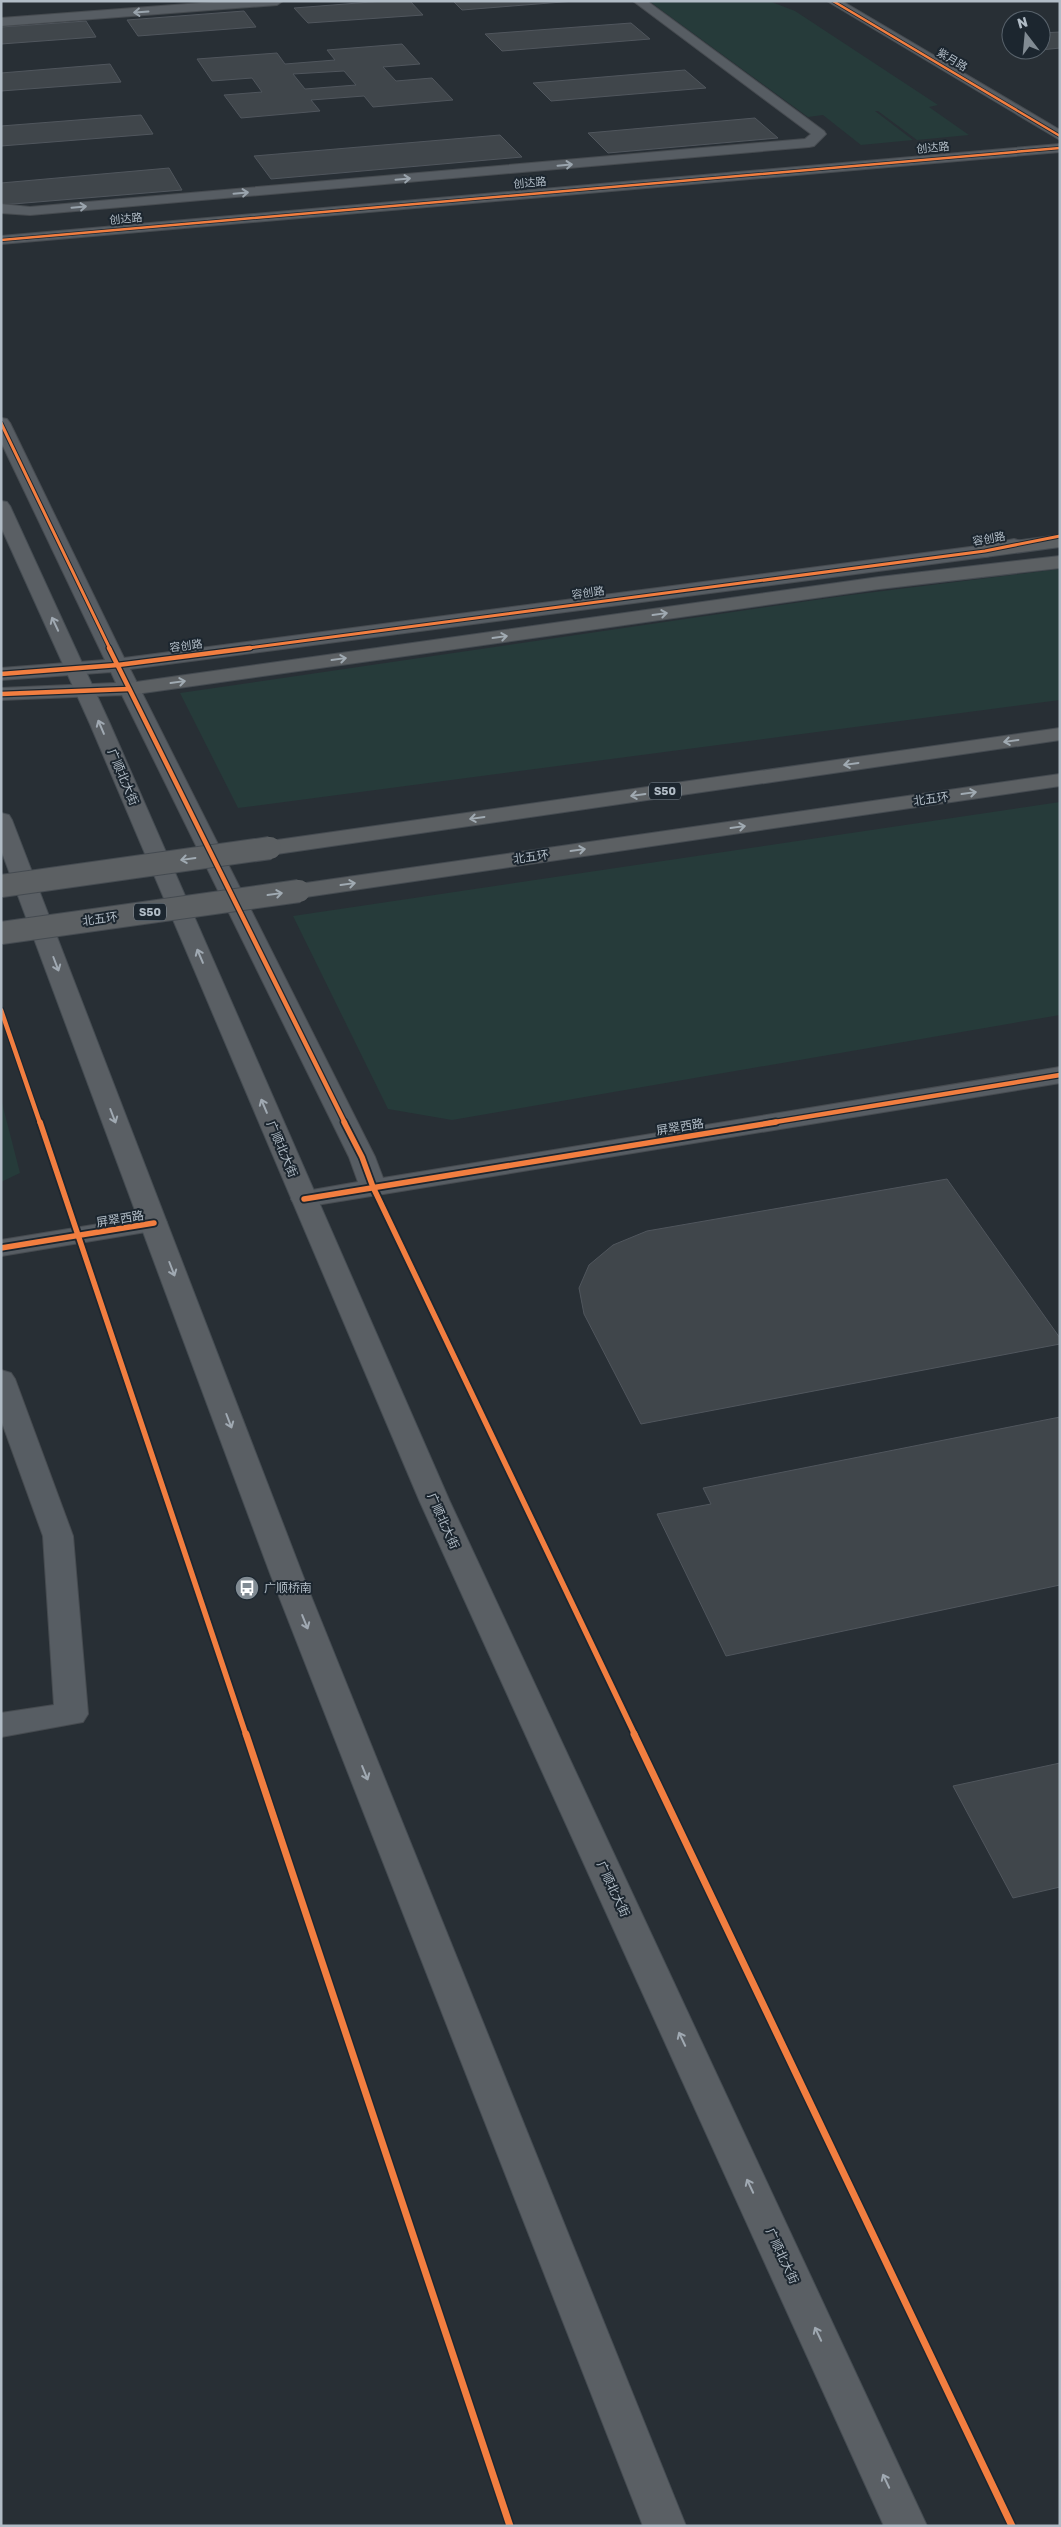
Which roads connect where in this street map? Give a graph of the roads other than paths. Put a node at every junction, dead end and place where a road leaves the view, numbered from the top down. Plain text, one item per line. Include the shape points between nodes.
1 (277, 1) edge
2 (639, 1) edge
3 (833, 1) edge
4 (1, 22) edge
5 (1060, 136) edge
6 (1060, 148) edge
7 (425, 177) junction
8 (450, 200) junction
9 (1, 208) edge
10 (1, 240) edge
11 (1, 423) edge
12 (1, 506) edge
13 (1060, 536) edge
14 (1060, 541) edge
15 (985, 551) junction
16 (1060, 562) edge
17 (118, 665) junction
18 (75, 669) junction
19 (1, 674) edge
20 (129, 688) junction
21 (85, 690) junction
22 (1, 694) edge
23 (1060, 734) edge
24 (1060, 780) edge
25 (1, 820) edge
26 (1, 886) edge
27 (1, 933) edge
28 (1060, 1075) edge
29 (374, 1187) junction
30 (304, 1199) junction
31 (154, 1223) junction
32 (1, 1248) edge
33 (1, 1379) edge
34 (1, 1725) edge
35 (665, 2526) edge
36 (906, 2526) edge

1 -> 4 street
7 -> 2 street via 808,143 819,134
3 - 5 street, 紫月路
6 - 8 street, 创达路
7 - 8 street
9 -> 7 street via 30,211
8 - 10 street, 创达路
11 - 17 street
18 -> 12 main road, 广顺北大街
13 - 15 street, 容创路
14 - 15 highway
15 - 17 street, 容创路
20 -> 16 highway via 879,583
17 - 18 street, 容创路
17 - 20 street
18 - 19 street, 容创路
18 - 21 main road, 广顺北大街
20 - 21 street
20 - 29 street
21 - 22 street
30 -> 21 main road, 广顺北大街
23 -> 26 highway, S50, bridge
27 -> 24 highway, 北五环 / S50, bridge
25 -> 31 main road
28 - 29 street, 屏翠西路
29 - 30 street, 屏翠西路
36 -> 30 main road, 广顺北大街 via 434,1502
31 - 32 street, 屏翠西路
31 -> 35 main road via 287,1576
33 - 34 street via 58,1536 71,1714

